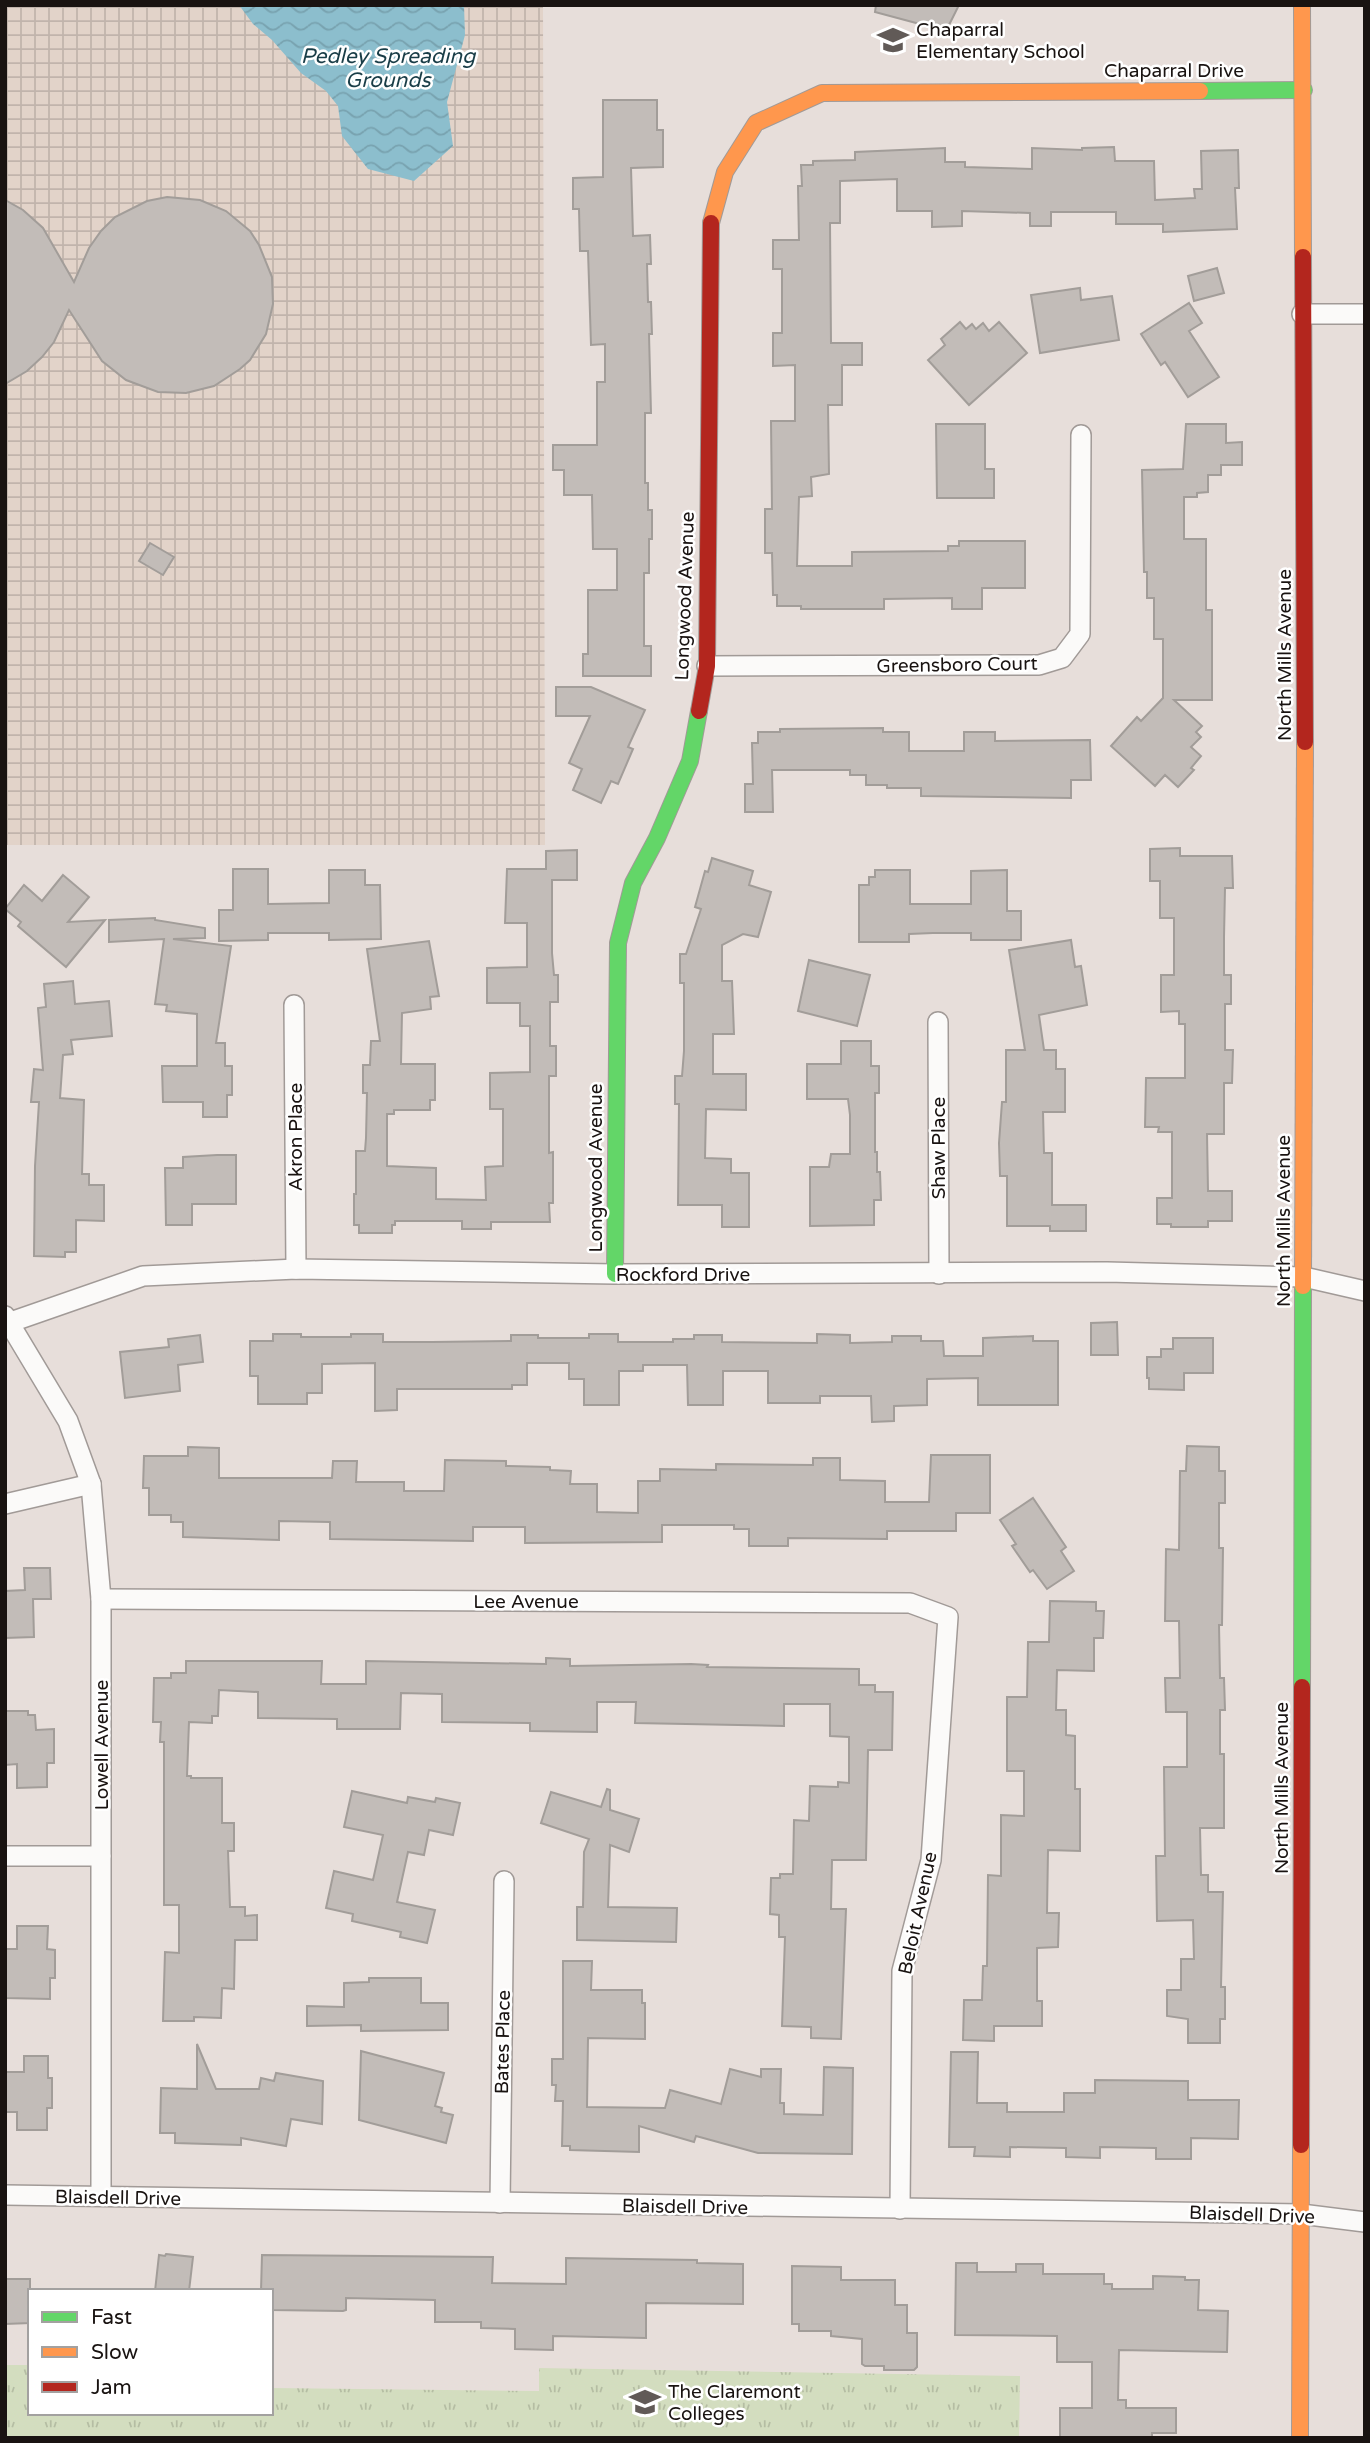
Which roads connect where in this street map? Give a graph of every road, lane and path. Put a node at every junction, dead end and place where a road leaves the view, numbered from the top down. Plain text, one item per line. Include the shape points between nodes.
1 (1302, 5) edge
2 (1304, 90) junction
3 (756, 123) joint
4 (1302, 314) junction
5 (1365, 314) edge
6 (1081, 435) dead end
7 (707, 666) junction
8 (294, 1005) dead end
9 (938, 1022) dead end
10 (296, 1269) junction
11 (615, 1274) junction
12 (939, 1274) junction
13 (1304, 1277) junction
14 (1365, 1291) edge
15 (7, 1319) edge
16 (91, 1484) junction
17 (5, 1504) edge
18 (101, 1598) junction
19 (948, 1617) joint
20 (5, 1856) edge
21 (101, 1856) junction
22 (504, 1881) dead end
23 (5, 2195) edge
24 (101, 2196) junction
25 (500, 2203) junction
26 (900, 2209) junction
27 (1301, 2214) junction
28 (1365, 2222) edge
29 (1300, 2438) edge

1 - 2 main road, North Mills Avenue
2 - 3 main road, Chaparral Drive via 822,93
2 - 4 main road, North Mills Avenue
3 - 7 main road, Longwood Avenue via 725,172 709,230
4 - 5 street
4 - 13 main road, North Mills Avenue
6 - 7 street, Greensboro Court via 1080,635 1062,658 1039,666
7 - 11 main road, Longwood Avenue via 690,761 633,883 618,943
8 - 10 street, Akron Place
9 - 12 street, Shaw Place
10 - 11 street, Rockford Drive
10 - 15 street, Rockford Drive via 143,1276
11 - 12 street, Rockford Drive
12 - 13 street, Rockford Drive
13 - 14 street, Rockford Drive
13 - 27 main road, North Mills Avenue
15 - 16 street, Lowell Avenue via 68,1421
16 - 17 street
16 - 18 street, Lowell Avenue
18 - 19 street, Lee Avenue via 910,1603
18 - 21 street, Lowell Avenue
19 - 26 street, Beloit Avenue via 931,1860 902,1971
20 - 21 street
21 - 24 street, Lowell Avenue
22 - 25 street, Bates Place
23 - 24 street, Blaisdell Drive
24 - 25 street, Blaisdell Drive
25 - 26 street, Blaisdell Drive
26 - 27 street, Blaisdell Drive
27 - 28 street, Blaisdell Drive
27 - 29 main road, North Mills Avenue

